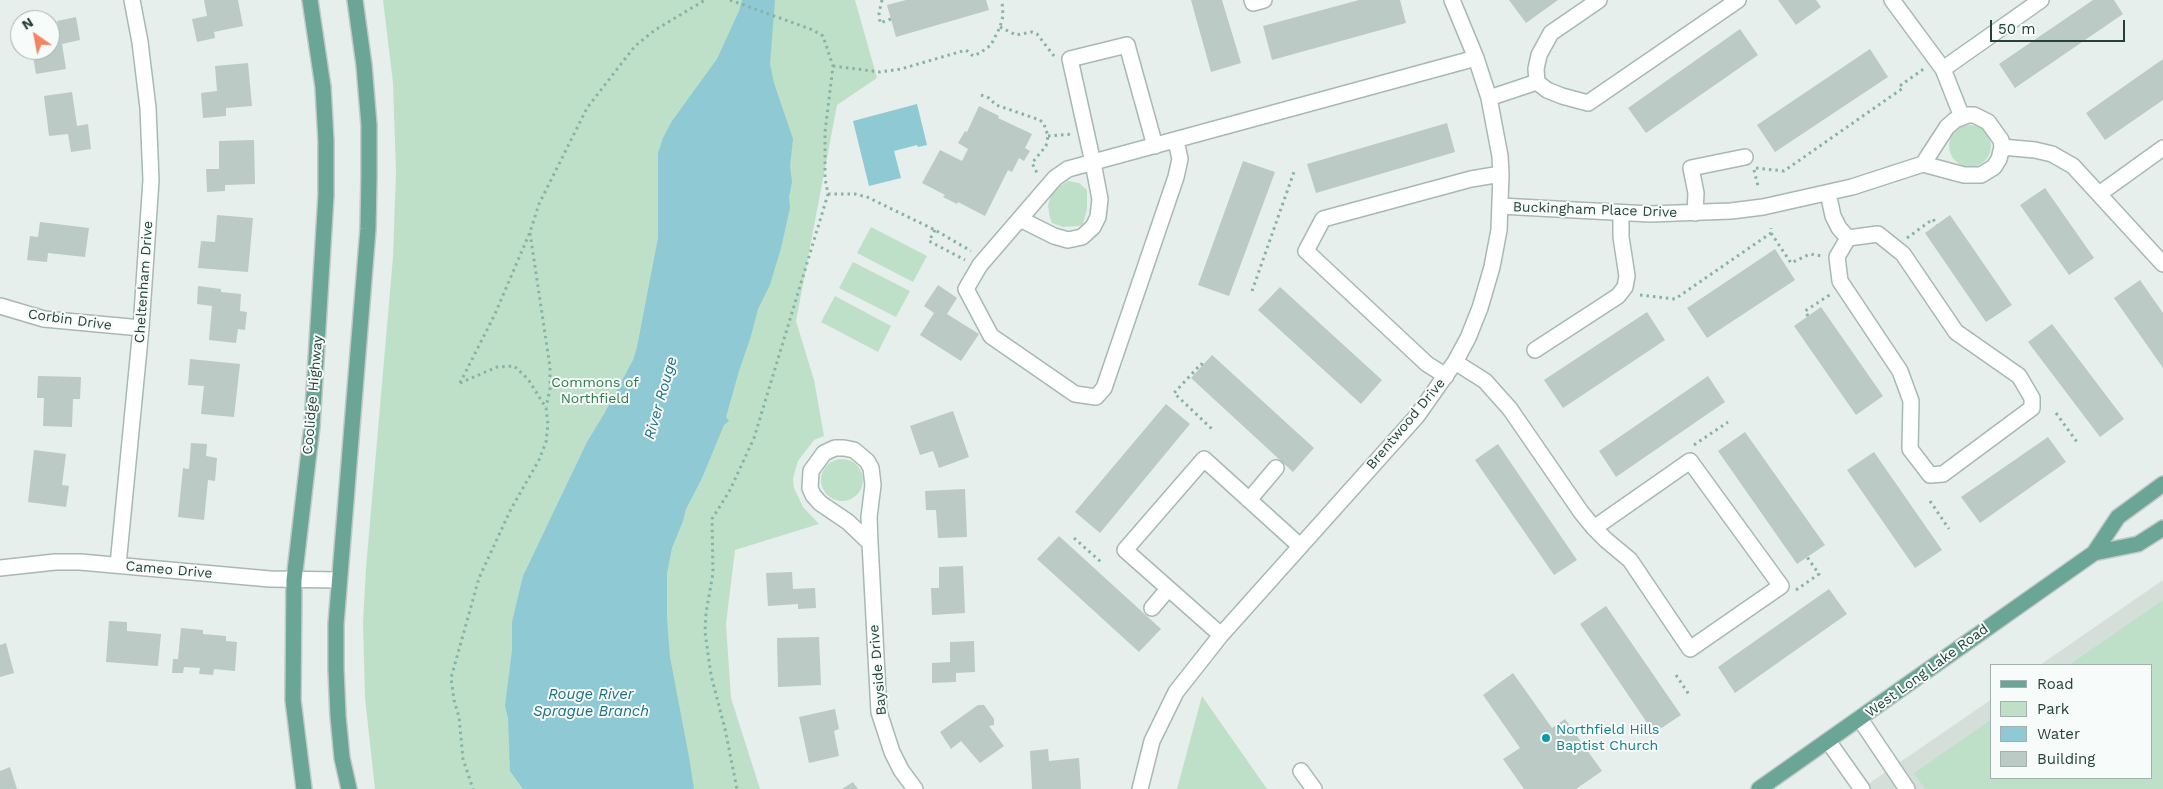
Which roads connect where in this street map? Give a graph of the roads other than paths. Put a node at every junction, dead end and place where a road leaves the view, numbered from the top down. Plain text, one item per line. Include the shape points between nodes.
1 (132, 0) edge
2 (310, 0) edge
3 (355, 0) edge
4 (1252, 0) edge
5 (1264, 0) edge
6 (1452, 0) edge
7 (1599, 0) edge
8 (1738, 0) edge
9 (1892, 0) edge
10 (2041, 0) edge
11 (1476, 58) junction
12 (1943, 69) junction
13 (1537, 82) junction
14 (1489, 98) junction
15 (1962, 117) junction
16 (1176, 141) junction
17 (1155, 146) junction
18 (2002, 147) junction
19 (2163, 148) edge
20 (1745, 157) dead end
21 (1093, 163) junction
22 (1923, 164) junction
23 (1501, 174) junction
24 (1828, 194) junction
25 (2099, 194) junction
26 (1500, 206) junction
27 (1622, 213) junction
28 (1696, 213) junction
29 (1020, 219) junction
30 (1848, 238) junction
31 (2163, 264) edge
32 (0, 306) edge
33 (141, 328) junction
34 (1535, 350) dead end
35 (1455, 362) junction
36 (1446, 376) junction
37 (1276, 468) dead end
38 (2163, 484) edge
39 (1249, 500) junction
40 (1594, 528) junction
41 (2163, 528) edge
42 (870, 543) junction
43 (1300, 546) junction
44 (2094, 553) junction
45 (118, 565) junction
46 (0, 568) edge
47 (294, 580) junction
48 (339, 580) junction
49 (1168, 589) junction
50 (1152, 608) dead end
51 (1221, 635) junction
52 (1860, 719) junction
53 (1828, 741) junction
54 (1301, 771) dead end
55 (304, 789) edge
56 (349, 789) edge
57 (914, 789) edge
58 (1140, 789) edge
59 (1314, 789) edge
60 (1759, 789) edge
61 (1862, 789) edge
62 (1908, 789) edge

1 - 33 street, Cheltenham Drive via 140,42 151,154
2 - 47 main road, Coolidge Highway via 322,87 326,194 312,426
3 - 48 main road via 369,125 369,220
4 - 5 street via 1253,3
6 - 11 street, Brentwood Drive
7 - 13 street via 1551,33 1539,55
8 - 13 street via 1588,103 1547,90
9 - 12 street
10 - 12 street
11 - 14 street, Brentwood Drive
11 - 16 street
12 - 15 street
13 - 14 street
14 - 23 street, Brentwood Drive via 1497,132
15 - 18 street via 1974,115 1988,122 1998,133
15 - 22 street via 1947,127
16 - 17 street
16 - 29 street via 1180,160 1176,177 1104,388 1096,397 1075,394 991,336 966,289 982,264
17 - 21 street
17 - 21 street via 1127,45 1070,60
18 - 22 street via 1994,167 1980,175 1964,175
18 - 25 street via 2052,154 2073,166
19 - 25 street
20 - 28 street via 1691,168
21 - 29 street via 1068,169 1048,185
21 - 29 street via 1100,199 1098,217 1082,237 1068,240 1054,236
22 - 24 street, Buckingham Place Drive
23 - 26 street, Brentwood Drive
23 - 36 street via 1471,179 1323,219 1306,251 1427,364
24 - 28 street, Buckingham Place Drive via 1763,207
24 - 30 street via 1833,216
25 - 31 street
26 - 27 street, Buckingham Place Drive
26 - 35 street, Brentwood Drive via 1496,248 1487,286 1468,338
27 - 28 street, Buckingham Place Drive
27 - 34 street via 1625,287 1618,296
30 - 30 street via 1878,234 1903,254 1956,332 2019,376 2032,398 2032,408 1943,474 1930,474 1910,450 1911,401 1900,371 1840,282 1837,257
32 - 33 street, Corbin Drive via 44,319
33 - 45 street, Cheltenham Drive
35 - 36 street, Brentwood Drive
35 - 40 street via 1498,393
36 - 43 street, Brentwood Drive via 1417,416
37 - 39 street
38 - 44 main road, West Long Lake Road via 2118,517
39 - 43 street
39 - 49 street via 1204,459 1125,550
40 - 40 street via 1630,560 1690,649 1781,586 1690,461
41 - 44 main road, West Long Lake Road via 2138,544
42 - 42 street, Bayside Drive via 871,468 854,450 835,448 824,453 811,470 810,488 820,504 848,522
42 - 57 street, Bayside Drive via 879,712 892,752
43 - 51 street, Brentwood Drive
44 - 52 main road, West Long Lake Road
45 - 46 street, Cameo Drive via 55,562
45 - 47 street, Cameo Drive
47 - 48 street, Cameo Drive
47 - 55 main road, Coolidge Highway via 293,700
48 - 56 main road via 337,687 342,758
49 - 50 street
49 - 51 street
51 - 58 street, Brentwood Drive via 1176,692 1162,717 1152,741
52 - 53 main road, West Long Lake Road
52 - 62 street
53 - 60 main road, West Long Lake Road
53 - 61 street
54 - 59 street

